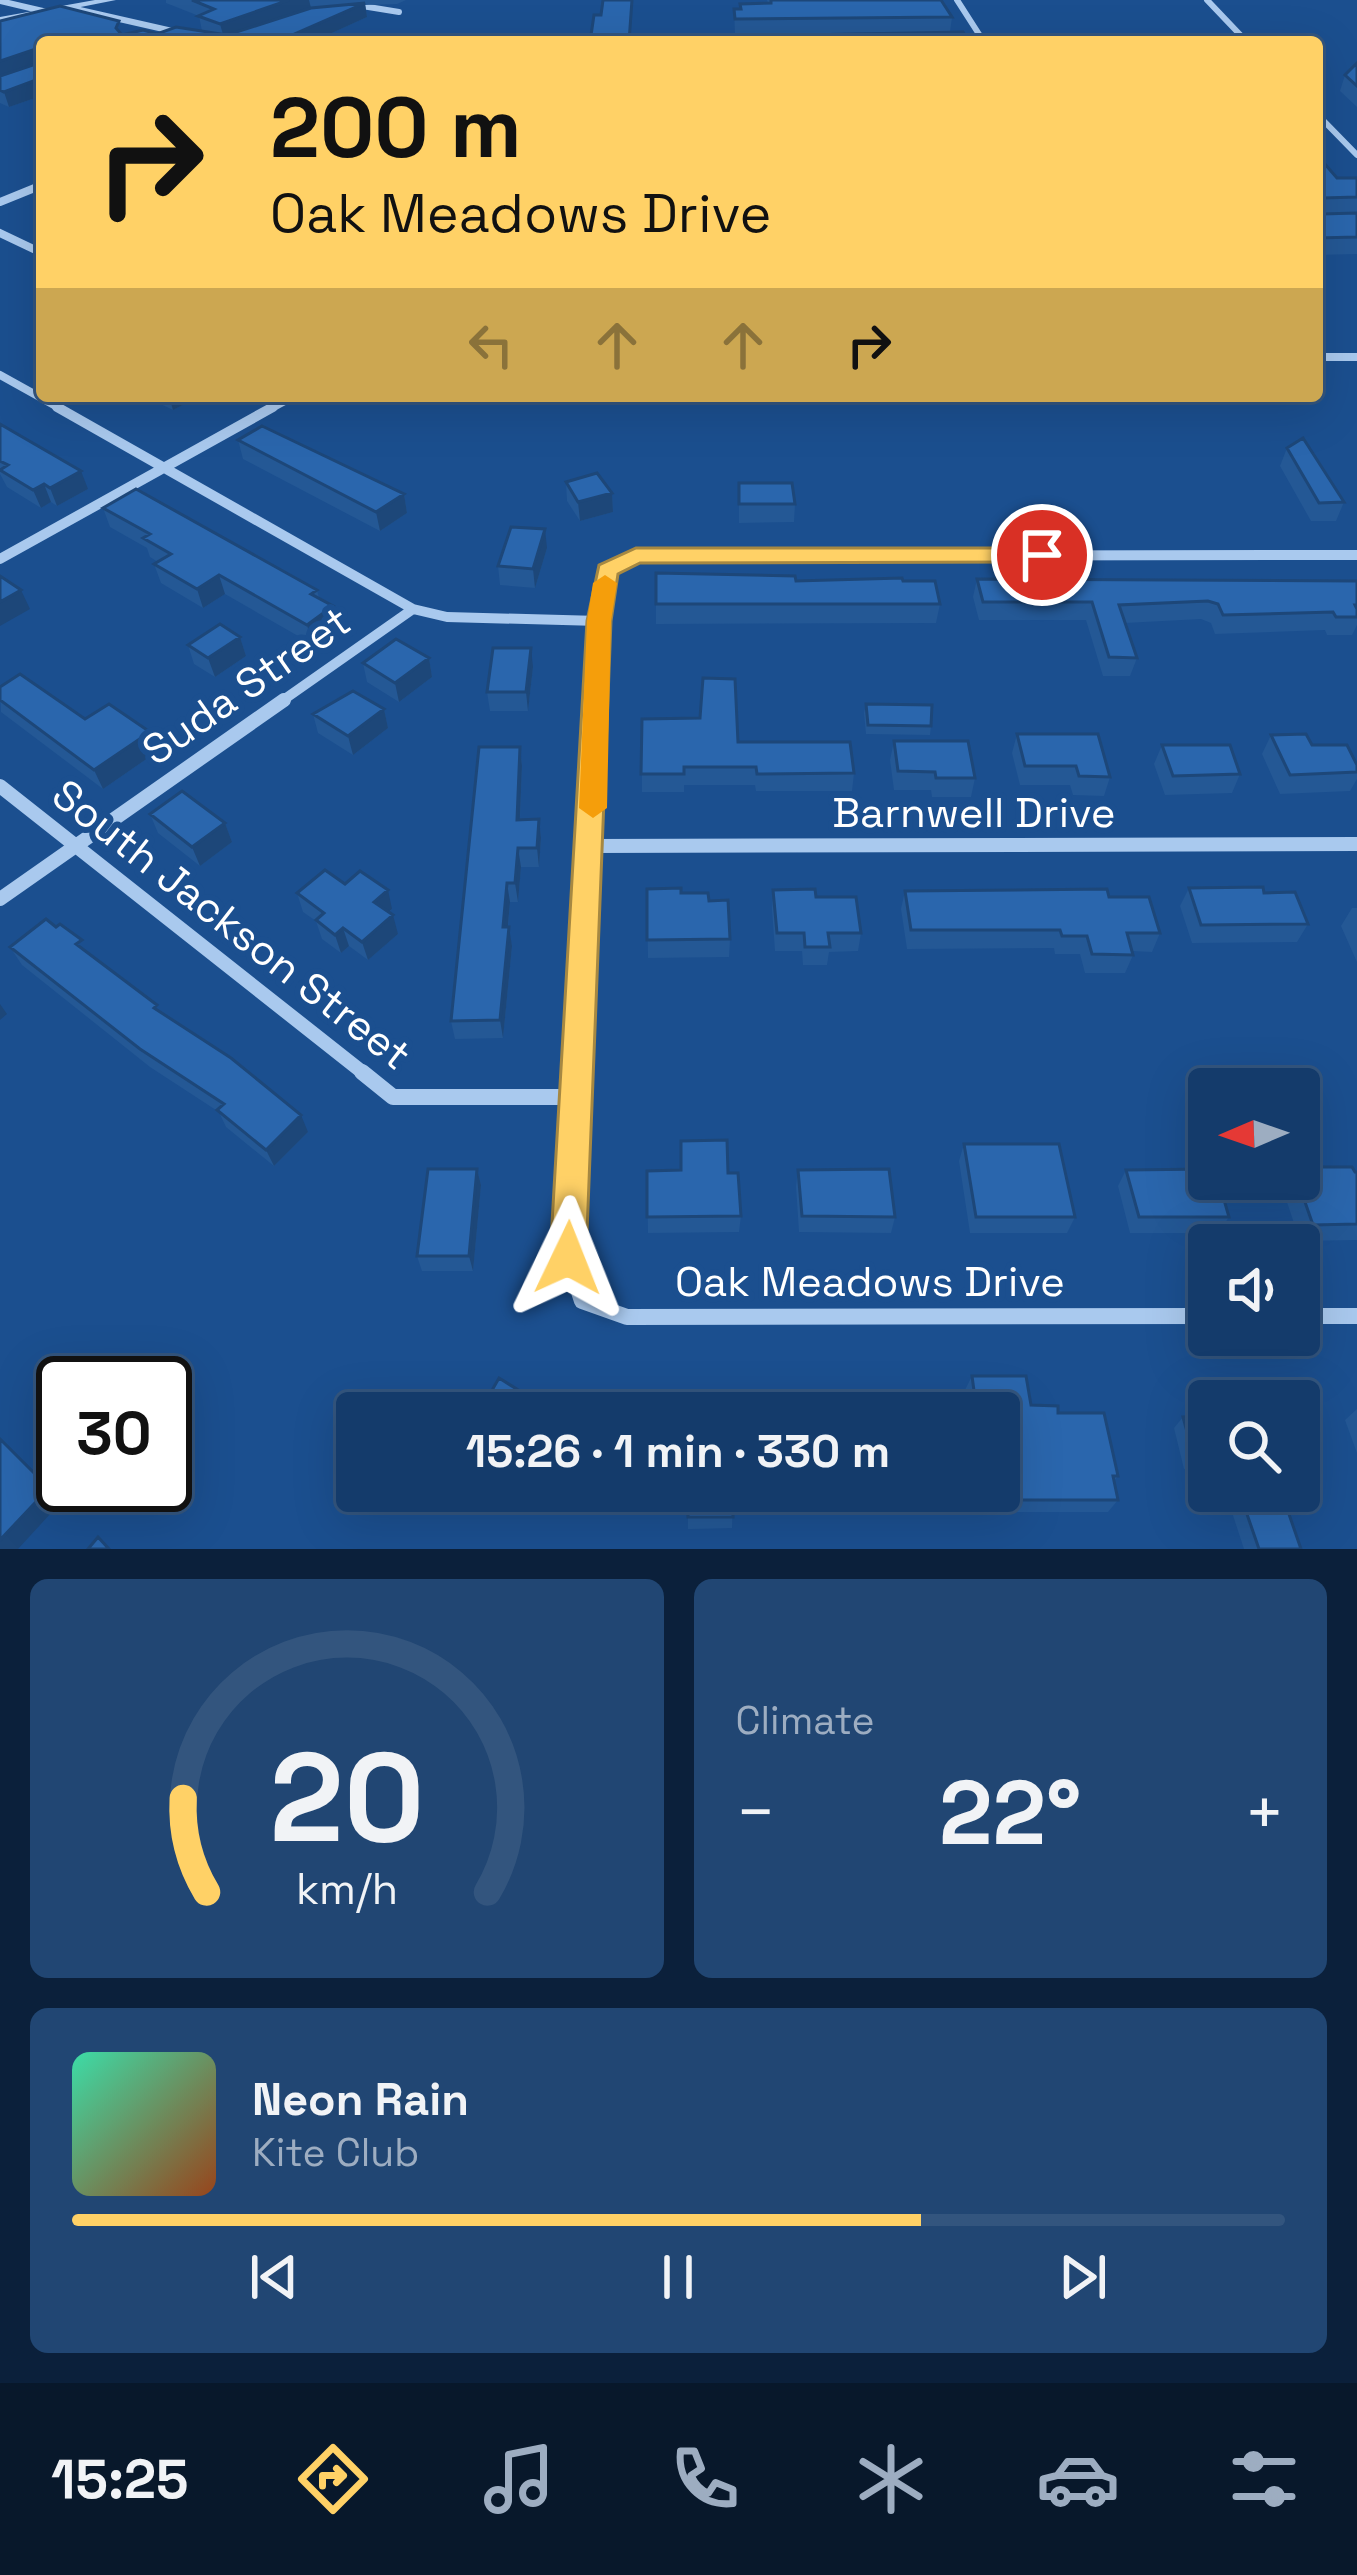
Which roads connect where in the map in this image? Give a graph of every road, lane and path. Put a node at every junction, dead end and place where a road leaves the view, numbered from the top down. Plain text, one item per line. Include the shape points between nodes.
1 (111, 0) edge
2 (957, 0) edge
3 (1207, 0) edge
4 (0, 1) edge
5 (349, 4) edge
6 (71, 8) junction
7 (47, 12) junction
8 (399, 12) dead end
9 (0, 20) edge
10 (168, 30) junction
11 (184, 34) edge
12 (150, 35) edge
13 (981, 36) edge
14 (1241, 36) edge
15 (1323, 120) edge
16 (1357, 155) edge
17 (36, 187) edge
18 (0, 202) edge
19 (0, 233) edge
20 (36, 250) edge
21 (1357, 357) edge
22 (1323, 358) edge
23 (0, 375) edge
24 (36, 396) edge
25 (47, 402) edge
26 (283, 402) edge
27 (163, 469) junction
28 (1357, 554) edge
29 (0, 559) edge
30 (413, 609) junction
31 (599, 621) junction
32 (0, 786) edge
33 (1357, 844) edge
34 (75, 846) junction
35 (592, 846) junction
36 (0, 899) edge
37 (574, 1097) junction
38 (1188, 1316) edge
39 (1320, 1316) edge
40 (1357, 1316) edge

1 - 6 street
2 - 13 street
3 - 14 street
4 - 7 street
5 - 8 street
6 - 7 street
6 - 10 street
7 - 9 street
10 - 11 street
10 - 12 street
15 - 16 street
17 - 18 street
19 - 20 street
21 - 22 street
23 - 24 street
25 - 27 street
26 - 27 street
27 - 29 street
27 - 30 street
28 - 31 street, Oak Meadows Drive via 636,556 607,571
30 - 31 street
30 - 34 street, Suda Street
31 - 35 street, Oak Meadows Drive
32 - 34 street, South Jackson Street
33 - 35 street, Barnwell Drive
34 - 36 street, Suda Street
34 - 37 street, South Jackson Street via 394,1096
35 - 37 street, Oak Meadows Drive
37 - 38 street, Oak Meadows Drive via 568,1258 582,1301 627,1317
39 - 40 street

